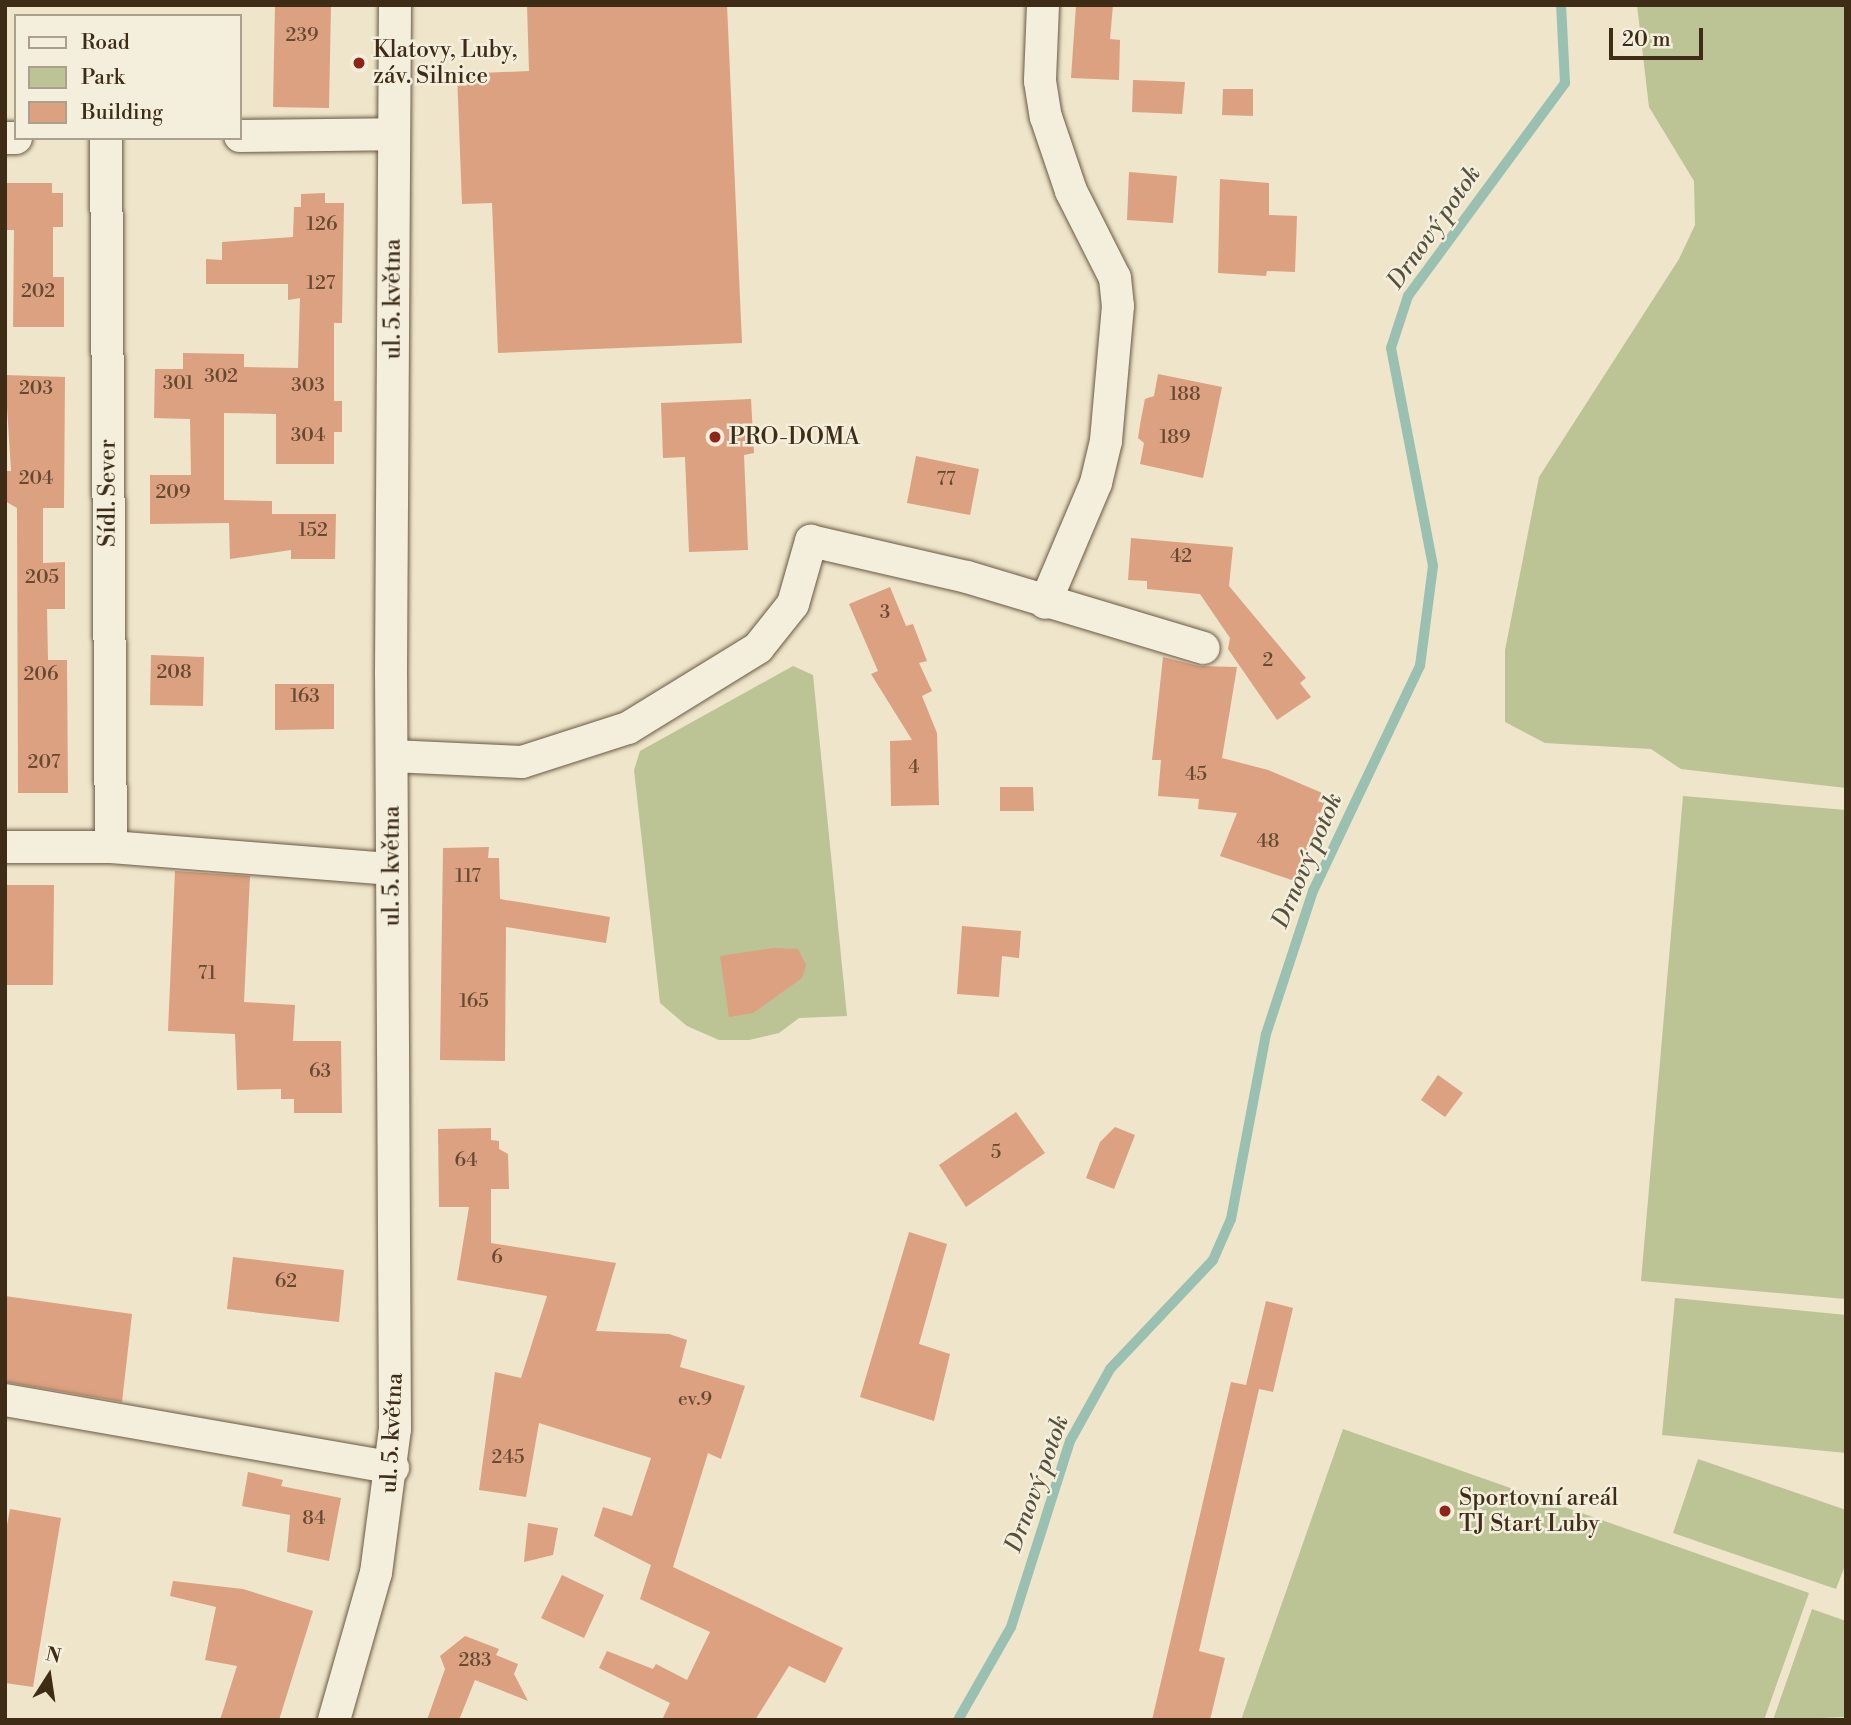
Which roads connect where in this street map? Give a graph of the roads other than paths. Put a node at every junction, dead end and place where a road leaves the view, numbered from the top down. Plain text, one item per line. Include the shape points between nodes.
1 (395, 5) edge
2 (1043, 5) edge
3 (393, 134) junction
4 (242, 136) edge
5 (106, 140) edge
6 (1045, 603) junction
7 (1203, 648) dead end
8 (392, 757) junction
9 (5, 847) edge
10 (111, 847) junction
11 (391, 869) junction
12 (5, 1400) edge
13 (393, 1468) junction
14 (334, 1720) edge

1 - 3 street, ul. 5. května
2 - 6 street via 1040,81 1046,117 1071,191 1115,278 1118,306 1106,441 1096,483
3 - 4 street
3 - 8 street, ul. 5. května
5 - 10 street, Sídl. Sever
6 - 7 street
6 - 8 street via 967,577 811,541 793,604 758,648 628,728 522,762
8 - 11 street, ul. 5. května
9 - 10 street
10 - 11 street
11 - 13 street, ul. 5. května
12 - 13 street
13 - 14 street, ul. 5. května via 374,1583

